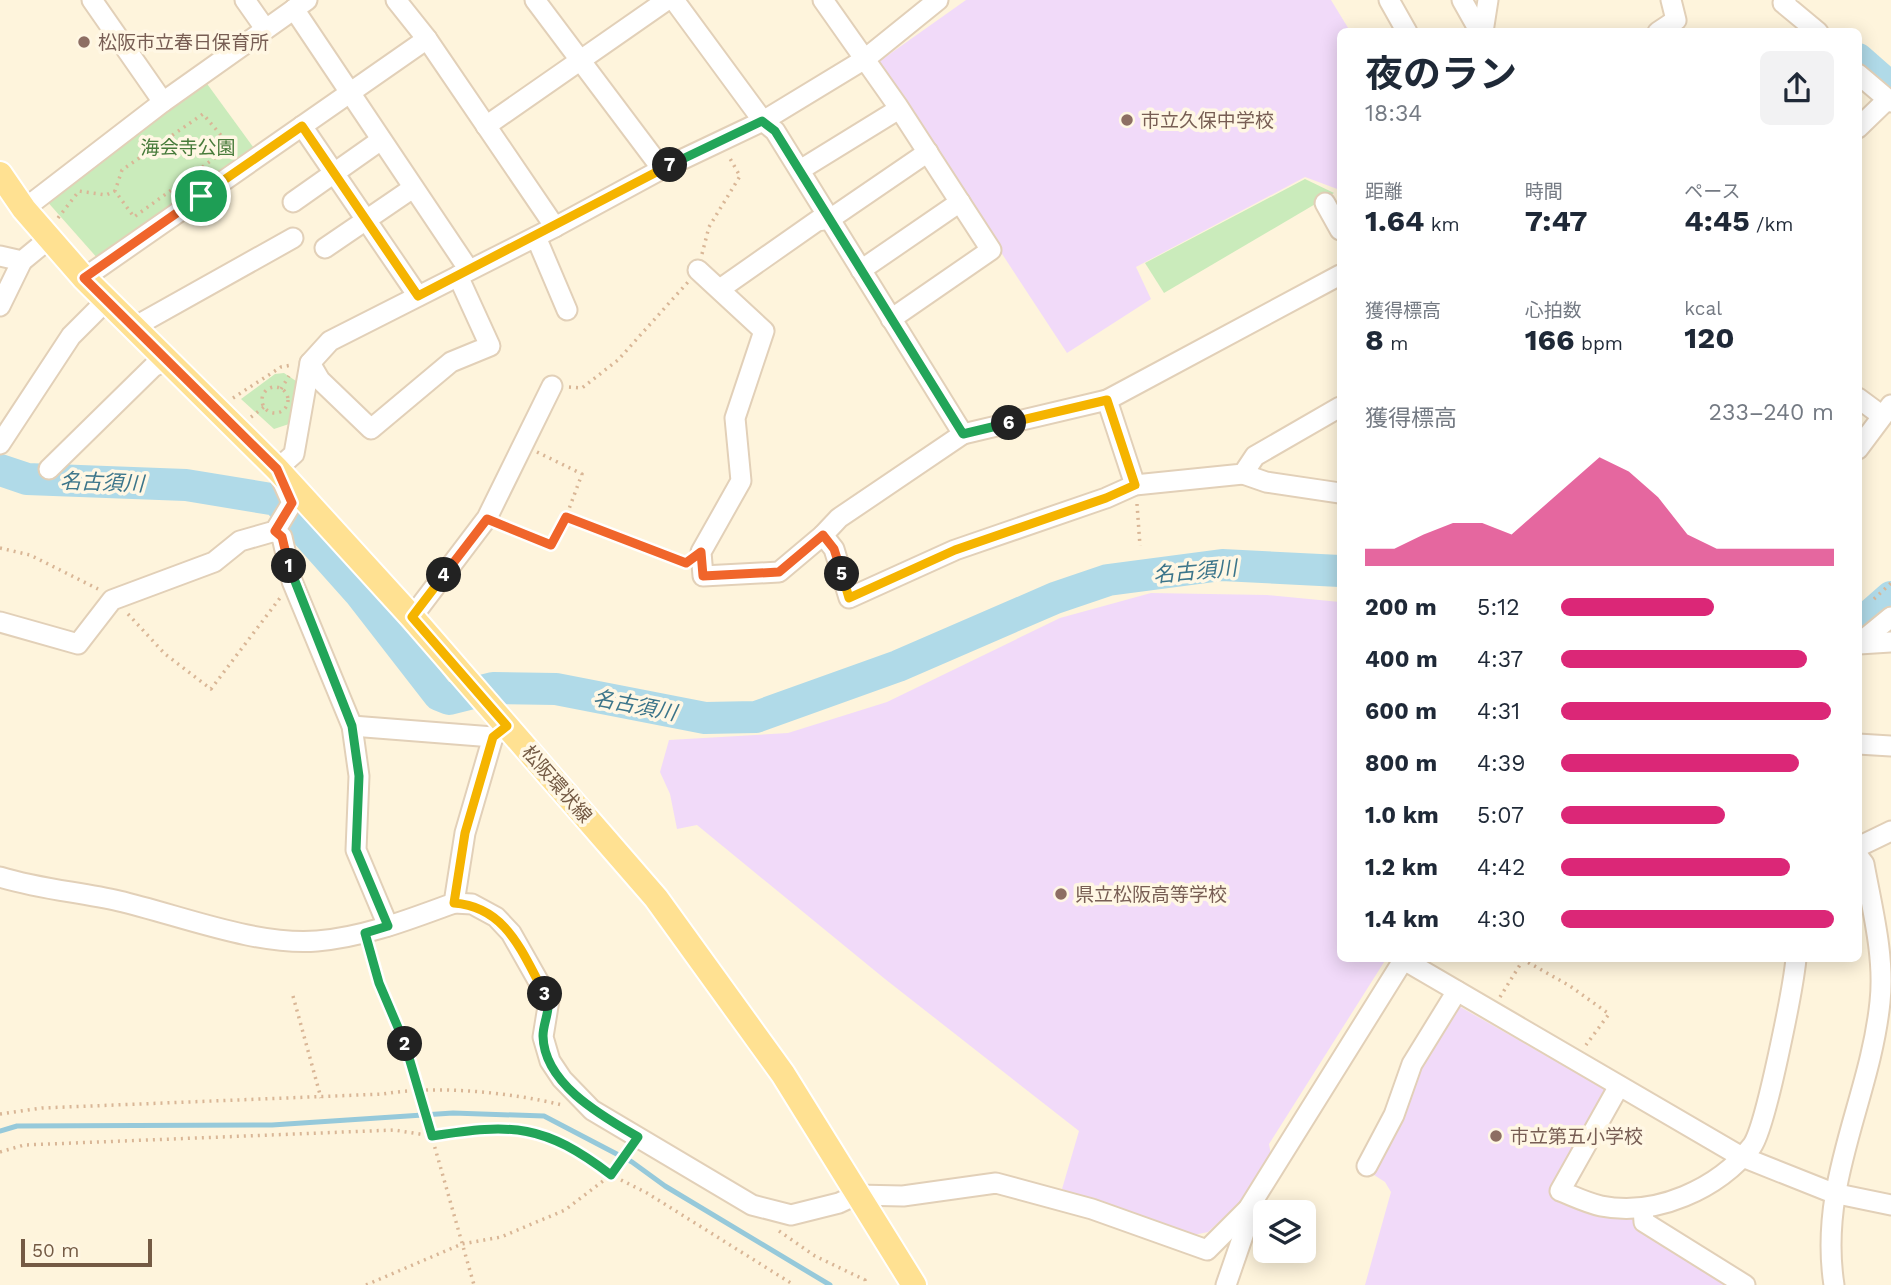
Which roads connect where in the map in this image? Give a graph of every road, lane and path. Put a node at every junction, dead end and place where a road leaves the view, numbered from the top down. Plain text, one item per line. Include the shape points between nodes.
1 (92, 0) edge
2 (245, 0) edge
3 (396, 0) edge
4 (535, 0) edge
5 (667, 0) edge
6 (674, 0) edge
7 (823, 0) edge
8 (938, 0) edge
9 (1389, 0) edge
10 (1462, 0) edge
11 (1488, 0) edge
12 (1671, 0) edge
13 (1786, 0) edge
14 (1803, 0) edge
15 (300, 5) edge
16 (1819, 26) edge
17 (264, 27) junction
18 (1405, 28) edge
19 (1480, 28) edge
20 (1483, 28) edge
21 (1664, 28) edge
22 (427, 39) junction
23 (865, 59) junction
24 (579, 61) junction
25 (1862, 77) edge
26 (349, 92) junction
27 (1889, 100) edge
28 (163, 102) junction
29 (899, 109) junction
30 (762, 121) junction
31 (1862, 124) edge
32 (302, 126) junction
33 (486, 126) junction
34 (381, 140) junction
35 (721, 141) junction
36 (928, 152) junction
37 (662, 169) junction
38 (800, 170) junction
39 (334, 173) junction
40 (0, 174) edge
41 (188, 178) junction
42 (413, 188) junction
43 (115, 191) junction
44 (201, 196) junction
45 (293, 202) dead end
46 (960, 202) junction
47 (1325, 203) dead end
48 (24, 209) junction
49 (830, 219) junction
50 (368, 222) junction
51 (1337, 225) edge
52 (555, 227) junction
53 (52, 229) junction
54 (536, 236) junction
55 (293, 238) dead end
56 (325, 248) dead end
57 (0, 256) edge
58 (22, 261) junction
59 (698, 270) junction
60 (861, 270) junction
61 (463, 273) junction
62 (1337, 277) edge
63 (84, 278) junction
64 (720, 289) junction
65 (418, 296) junction
66 (107, 300) junction
67 (0, 306) edge
68 (566, 310) dead end
69 (891, 319) junction
70 (134, 327) junction
71 (167, 360) junction
72 (310, 363) junction
73 (260, 380) junction
74 (552, 386) joint
75 (267, 390) junction
76 (233, 398) dead end
77 (1107, 400) junction
78 (1862, 400) edge
79 (264, 407) junction
80 (1337, 409) edge
81 (1886, 410) edge
82 (277, 413) junction
83 (280, 421) dead end
84 (257, 424) dead end
85 (963, 434) junction
86 (1862, 443) edge
87 (0, 444) edge
88 (523, 446) junction
89 (49, 469) dead end
90 (277, 469) junction
91 (1243, 474) junction
92 (1135, 485) junction
93 (1337, 493) edge
94 (566, 517) junction
95 (487, 519) junction
96 (275, 531) junction
97 (823, 535) junction
98 (1140, 546) dead end
99 (0, 548) edge
100 (701, 552) junction
101 (292, 581) junction
102 (1891, 583) edge
103 (1874, 599) dead end
104 (112, 600) junction
105 (412, 617) junction
106 (1891, 617) edge
107 (0, 622) edge
108 (1862, 641) edge
109 (1891, 642) edge
110 (1862, 644) edge
111 (352, 726) junction
112 (499, 726) junction
113 (1862, 744) edge
114 (1891, 746) edge
115 (1891, 831) edge
116 (1862, 849) edge
117 (1862, 859) edge
118 (0, 877) edge
119 (454, 903) junction
120 (1882, 919) edge
121 (388, 926) junction
122 (365, 933) junction
123 (1402, 962) edge
124 (1409, 962) edge
125 (1522, 962) edge
126 (1527, 962) edge
127 (1796, 962) edge
128 (1885, 980) edge
129 (1457, 991) junction
130 (293, 996) dead end
131 (1491, 1010) junction
132 (1576, 1060) junction
133 (1619, 1086) junction
134 (419, 1088) junction
135 (321, 1098) junction
136 (592, 1110) junction
137 (0, 1114) edge
138 (432, 1136) junction
139 (638, 1137) junction
140 (0, 1152) edge
141 (1740, 1156) junction
142 (1367, 1166) dead end
143 (611, 1175) junction
144 (1833, 1194) junction
145 (856, 1195) junction
146 (752, 1205) junction
147 (1891, 1205) edge
148 (1643, 1208) junction
149 (1248, 1209) junction
150 (462, 1244) junction
151 (914, 1284) edge
152 (366, 1285) edge
153 (474, 1285) edge
154 (794, 1285) edge
155 (864, 1285) edge
156 (1226, 1285) edge
157 (1745, 1285) edge
158 (1834, 1285) edge

1 - 28 street
2 - 17 street
3 - 22 street
4 - 24 street
5 - 24 street
6 - 30 street
7 - 23 street
8 - 23 street
9 - 18 street
10 - 19 street
11 - 20 street
12 - 21 street via 1676,20
13 - 16 street via 1783,3
14 - 16 street
15 - 17 street
15 - 26 street
17 - 28 street
22 - 26 street
22 - 33 street
23 - 29 street
23 - 30 street
24 - 33 street
24 - 37 street
25 - 27 street
26 - 32 street
26 - 34 street
27 - 31 street
28 - 48 street
29 - 36 street
29 - 38 street
30 - 35 street
30 - 38 street via 775,131
32 - 39 street
32 - 44 street
33 - 52 street
34 - 39 street
34 - 42 street
35 - 37 street
35 - 59 path via 740,176 709,227
36 - 46 street
36 - 49 street
37 - 52 street
38 - 49 street
39 - 45 street
39 - 50 street
40 - 48 main road, 松阪環状線
41 - 43 path via 134,217
41 - 43 path via 230,146 203,114 122,170
41 - 44 path
42 - 50 street
42 - 61 street
43 - 53 path via 106,195 79,191
44 - 63 street
46 - 60 street
46 - 69 street via 991,250
47 - 51 street
48 - 53 main road, 松阪環状線
49 - 60 street
49 - 64 street via 817,221
50 - 56 street
50 - 65 street
52 - 54 street
53 - 58 street
53 - 63 main road, 松阪環状線
54 - 61 street
54 - 68 street
55 - 70 street
57 - 58 street
58 - 67 street
59 - 64 street
59 - 74 path via 609,367 582,388
60 - 69 street
61 - 65 street
61 - 72 street via 490,346 451,362 371,429 320,380
62 - 77 street
63 - 66 main road, 松阪環状線
64 - 100 street via 764,331 735,418 741,481
65 - 72 street via 330,341
66 - 70 main road, 松阪環状線
66 - 87 street via 71,336
69 - 85 street
70 - 71 main road, 松阪環状線
71 - 89 street via 153,368
71 - 90 main road, 松阪環状線
72 - 73 path via 281,367
72 - 90 street via 295,454
73 - 75 path
73 - 76 path
74 - 88 street
75 - 79 path via 262,396
75 - 82 path via 275,387 285,393 287,405
77 - 85 street
77 - 92 street
78 - 81 street
79 - 82 path
79 - 84 path via 250,418
80 - 91 street via 1255,456
81 - 86 street
82 - 83 path
85 - 97 street via 839,519
88 - 94 path via 582,474
88 - 95 street
90 - 96 street via 292,503
90 - 105 main road, 松阪環状線
91 - 92 street
91 - 93 street
92 - 97 street via 955,550 849,598 834,549
92 - 98 path
94 - 95 path via 551,545
94 - 100 path via 686,563
95 - 105 street
96 - 101 street via 282,537
96 - 104 street via 240,541 214,562
97 - 100 street via 779,572 703,576
99 - 104 path via 30,555
101 - 104 path via 211,689 165,654
101 - 111 street
102 - 103 path
104 - 107 street via 78,644
105 - 112 main road, 松阪環状線
106 - 108 street
109 - 110 street
111 - 112 street
111 - 121 street via 359,776 356,850
112 - 119 street via 465,833
112 - 145 main road, 松阪環状線 via 656,898 783,1074
113 - 114 street
115 - 116 street
117 - 120 street
118 - 122 street via 118,901 250,936 315,941
119 - 121 street
119 - 136 street via 472,904 496,917 510,933 549,1000 543,1037 550,1061
120 - 128 street
121 - 122 street
122 - 134 path
123 - 149 street
124 - 129 street
125 - 131 path
126 - 132 path via 1609,1014
127 - 141 street via 1754,1144
128 - 144 street
129 - 131 street
129 - 142 street via 1412,1064 1394,1115
130 - 135 path
131 - 132 street
132 - 133 street
133 - 141 street
133 - 148 street via 1560,1191 1601,1206
134 - 135 path
134 - 136 path via 521,1095
134 - 138 path
135 - 137 path via 42,1108
136 - 139 street
138 - 140 path via 394,1130 24,1144
138 - 143 path via 506,1126 543,1134 580,1152
138 - 150 path
139 - 143 path
139 - 146 street
141 - 144 street
141 - 148 street via 1706,1188
143 - 150 path via 565,1210 501,1237
143 - 154 path
144 - 147 street
144 - 158 street
145 - 146 street via 791,1215
145 - 149 street via 903,1196 996,1183 1091,1209 1207,1250
145 - 151 main road, 松阪環状線
146 - 155 path via 780,1233 864,1280
148 - 157 street via 1644,1222
149 - 156 street
150 - 152 path
150 - 153 path

